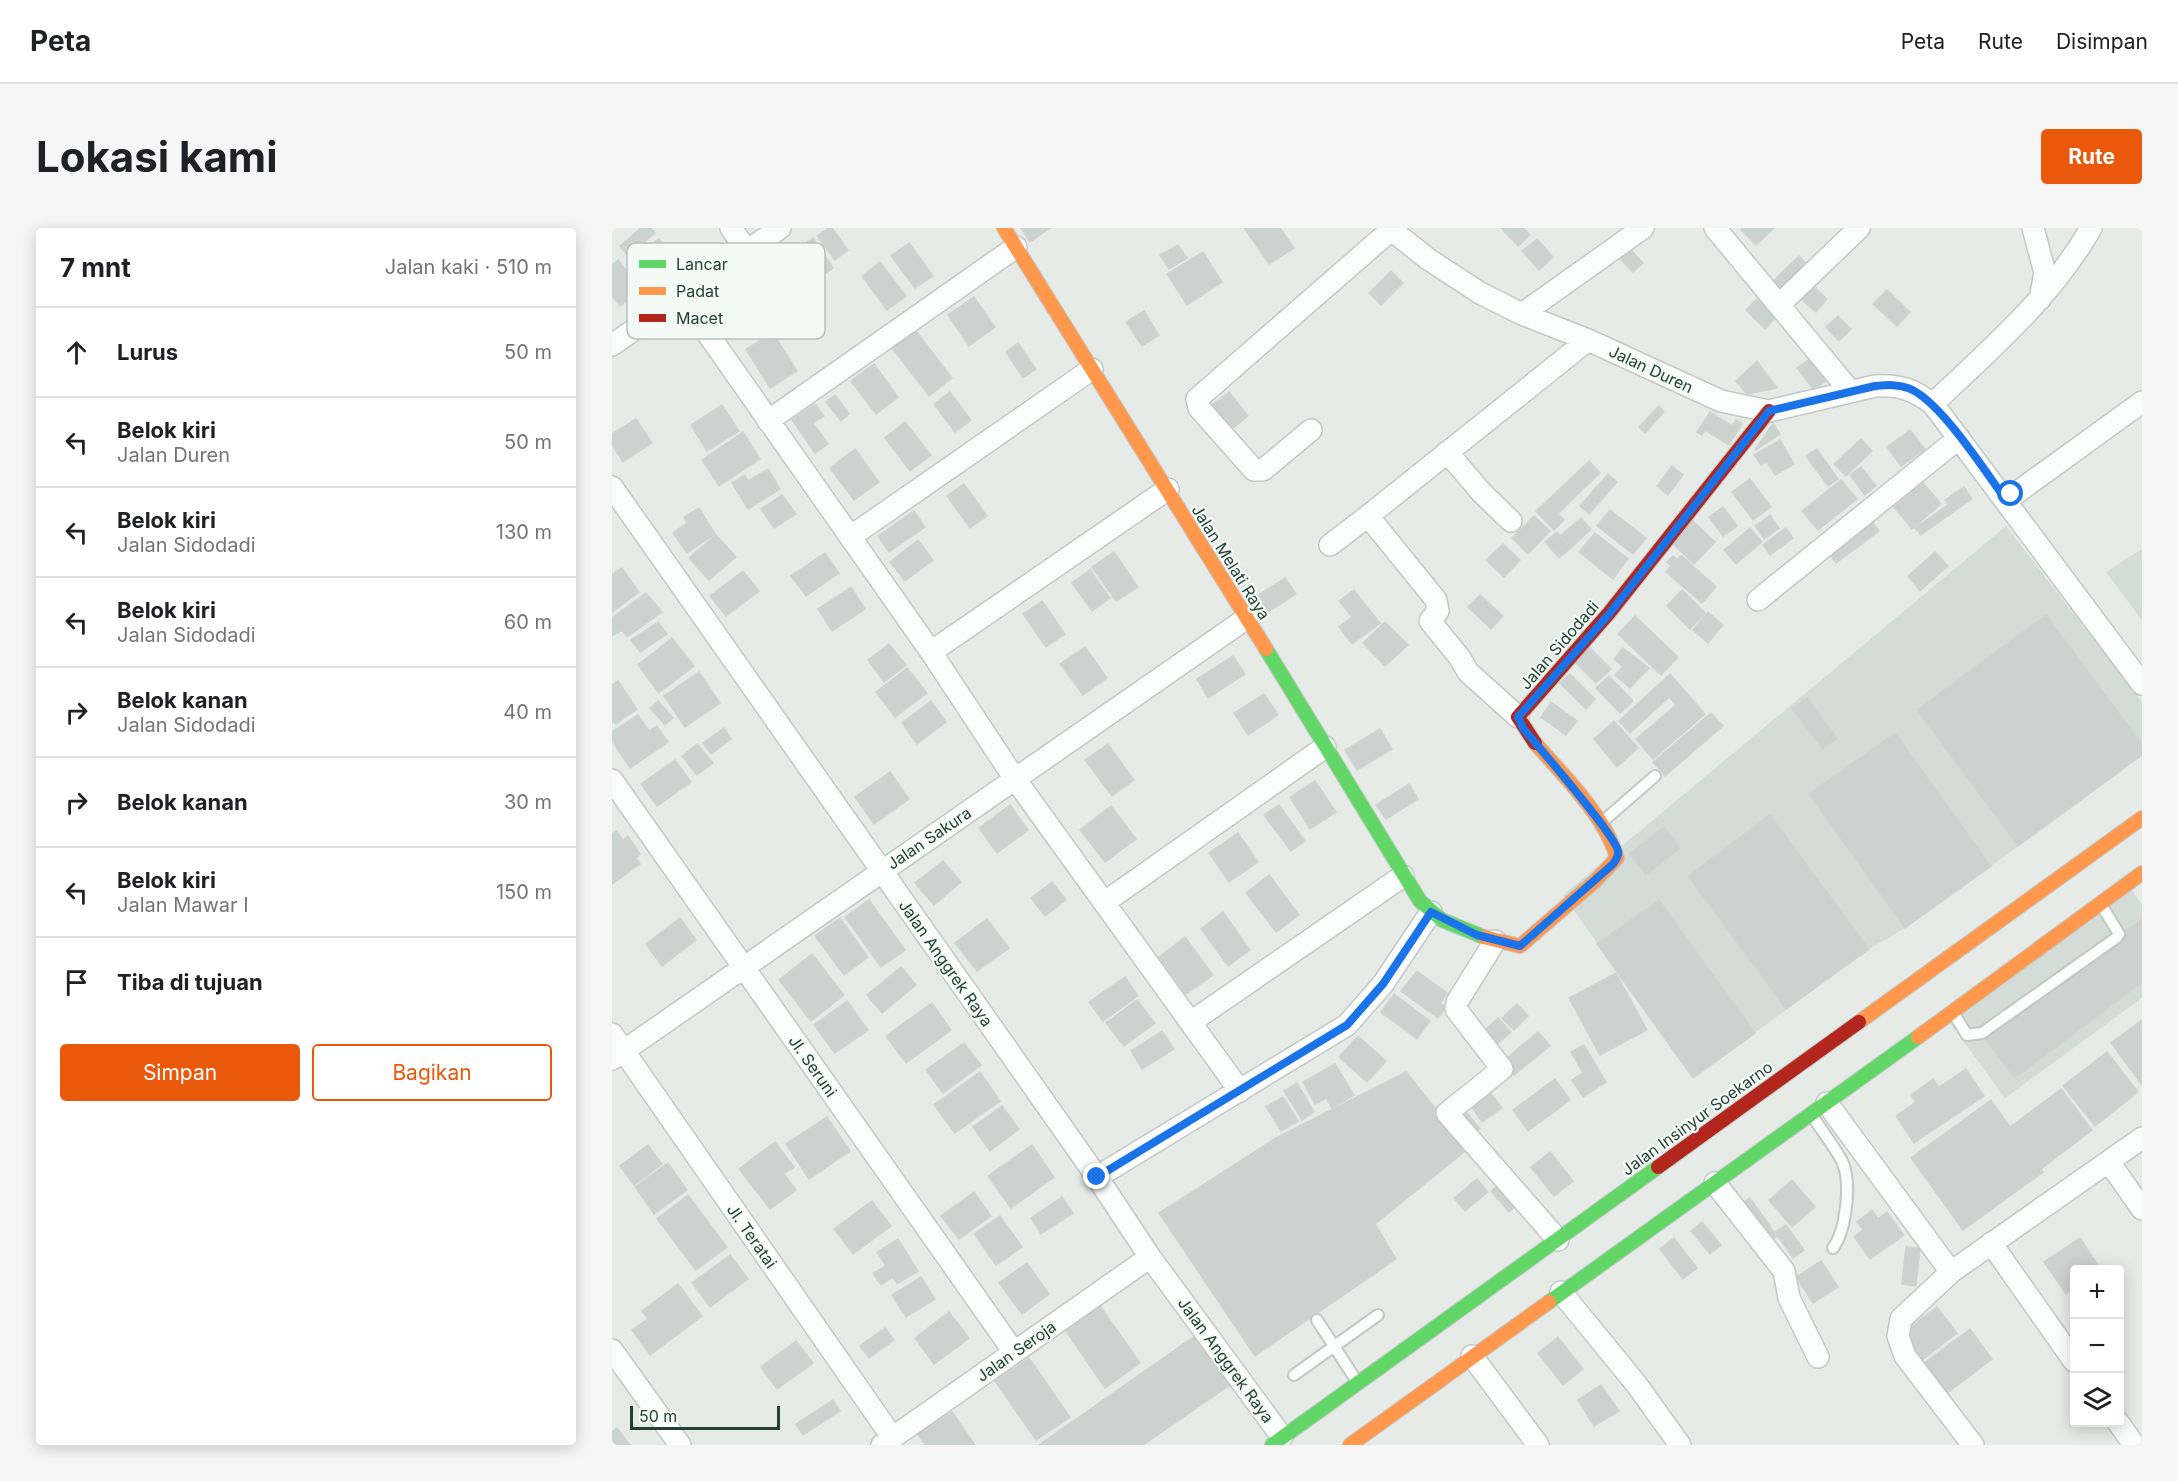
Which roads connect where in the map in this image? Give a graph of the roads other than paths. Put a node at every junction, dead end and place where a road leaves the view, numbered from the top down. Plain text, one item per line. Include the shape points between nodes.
1 (731, 228) edge
2 (780, 228) edge
3 (1004, 228) edge
4 (1643, 228) edge
5 (1715, 228) edge
6 (1859, 228) edge
7 (2033, 228) edge
8 (2091, 228) edge
9 (1390, 229) edge
10 (741, 243) edge
11 (758, 243) edge
12 (1016, 247) junction
13 (2040, 299) junction
14 (1779, 305) junction
15 (1522, 314) junction
16 (627, 335) edge
17 (711, 339) edge
18 (1588, 340) junction
19 (612, 345) edge
20 (1092, 369) junction
21 (1850, 391) junction
22 (2142, 402) edge
23 (1933, 404) junction
24 (1769, 411) junction
25 (768, 421) junction
26 (1311, 430) dead end
27 (1959, 438) junction
28 (1447, 452) junction
29 (612, 487) edge
30 (1168, 489) junction
31 (2010, 497) junction
32 (1368, 516) junction
33 (1511, 521) dead end
34 (850, 537) junction
35 (1330, 545) dead end
36 (1758, 600) dead end
37 (1247, 618) junction
38 (931, 652) junction
39 (2142, 684) edge
40 (1518, 717) junction
41 (1325, 747) junction
42 (1655, 776) dead end
43 (1015, 779) junction
44 (612, 780) edge
45 (2142, 818) edge
46 (1600, 824) junction
47 (880, 871) junction
48 (2142, 873) edge
49 (1403, 876) junction
50 (1105, 902) junction
51 (2101, 903) junction
52 (1431, 912) junction
53 (1495, 941) junction
54 (743, 967) junction
55 (1953, 1012) junction
56 (1191, 1022) junction
57 (616, 1048) edge
58 (1240, 1091) junction
59 (1819, 1109) junction
60 (2142, 1138) edge
61 (2109, 1162) junction
62 (1097, 1177) junction
63 (1715, 1183) junction
64 (2142, 1209) edge
65 (1558, 1240) junction
66 (1991, 1243) junction
67 (1833, 1248) dead end
68 (1150, 1257) junction
69 (1951, 1272) junction
70 (1561, 1292) junction
71 (1378, 1315) dead end
72 (1317, 1320) dead end
73 (1334, 1346) junction
74 (612, 1350) edge
75 (1014, 1352) junction
76 (2070, 1355) edge
77 (1472, 1356) junction
78 (1818, 1357) dead end
79 (1294, 1375) dead end
80 (1358, 1383) junction
81 (2121, 1427) edge
82 (887, 1441) edge
83 (1277, 1441) edge
84 (680, 1445) edge
85 (1350, 1445) edge
86 (1538, 1445) edge
87 (1680, 1445) edge
88 (1973, 1445) edge
89 (2134, 1445) edge

1 - 10 street
2 - 11 street
3 - 12 main road, Jalan Melati Raya
4 - 15 street
5 - 14 street
6 - 14 street
7 - 13 street via 2045,273
8 - 13 street via 2071,261
9 - 15 street, Jalan Duren via 1480,293
9 - 26 street via 1197,399 1199,408 1254,470 1263,470
12 - 20 main road, Jalan Melati Raya
12 - 25 street
13 - 23 street
14 - 21 street
15 - 18 street, Jalan Duren
16 - 19 street
17 - 25 street
18 - 24 street, Jalan Duren via 1721,401
18 - 28 street
20 - 30 main road, Jalan Melati Raya
20 - 34 street
21 - 23 street, Jalan Duren via 1893,385 1909,388
21 - 24 street, Jalan Duren
22 - 31 street
23 - 27 street, Jalan Duren
24 - 40 main road, Jalan Sidodadi via 1609,614
25 - 34 street
27 - 31 street, Jalan Duren
27 - 36 street
28 - 32 street
28 - 33 street
29 - 47 street, Jalan Anggrek Raya
30 - 37 main road, Jalan Melati Raya
30 - 38 street
31 - 39 street, Jalan Duren
32 - 35 street
32 - 40 street via 1436,600 1438,611 1430,621 1468,672
34 - 38 street
37 - 41 main road, Jalan Melati Raya
37 - 43 street, Jalan Sakura
38 - 43 street
40 - 46 main road
41 - 49 main road, Jalan Melati Raya
41 - 50 street
42 - 46 lane
43 - 47 street, Jalan Sakura
43 - 50 street
44 - 54 street, Jl. Seruni
45 - 65 main road, Jalan Insinyur Soekarno
46 - 53 main road via 1618,850 1617,858 1520,946
47 - 54 street, Jalan Sakura
47 - 62 street, Jalan Anggrek Raya
48 - 51 main road
49 - 52 main road, Jalan Melati Raya
49 - 56 street
50 - 56 street
51 - 55 main road
51 - 55 lane via 2118,928 2116,938 1982,1033 1967,1035
52 - 53 main road
52 - 58 street via 1383,984 1347,1025
53 - 65 street via 1457,1002 1456,1010 1502,1069 1447,1113
54 - 57 street, Jalan Sakura
54 - 75 street, Jl. Seruni
55 - 59 main road
56 - 58 street
57 - 82 street, Jl. Teratai
58 - 62 street
59 - 63 main road
59 - 67 lane via 1843,1163 1846,1211 1841,1237
59 - 69 street
60 - 61 street
61 - 64 street
61 - 66 street
62 - 68 street, Jalan Anggrek Raya
63 - 70 main road
63 - 78 street via 1784,1271 1789,1298
65 - 80 main road, Jalan Insinyur Soekarno
66 - 69 street
66 - 76 street
68 - 75 street, Jalan Seroja
68 - 83 street, Jalan Anggrek Raya
69 - 88 street via 1901,1319 1898,1336 1905,1356
70 - 77 main road
70 - 87 street
71 - 73 lane
72 - 73 lane
73 - 79 lane
73 - 80 lane
74 - 84 street
75 - 82 street, Jalan Seroja
77 - 85 main road
77 - 86 street
80 - 83 main road, Jalan Insinyur Soekarno
81 - 89 street

